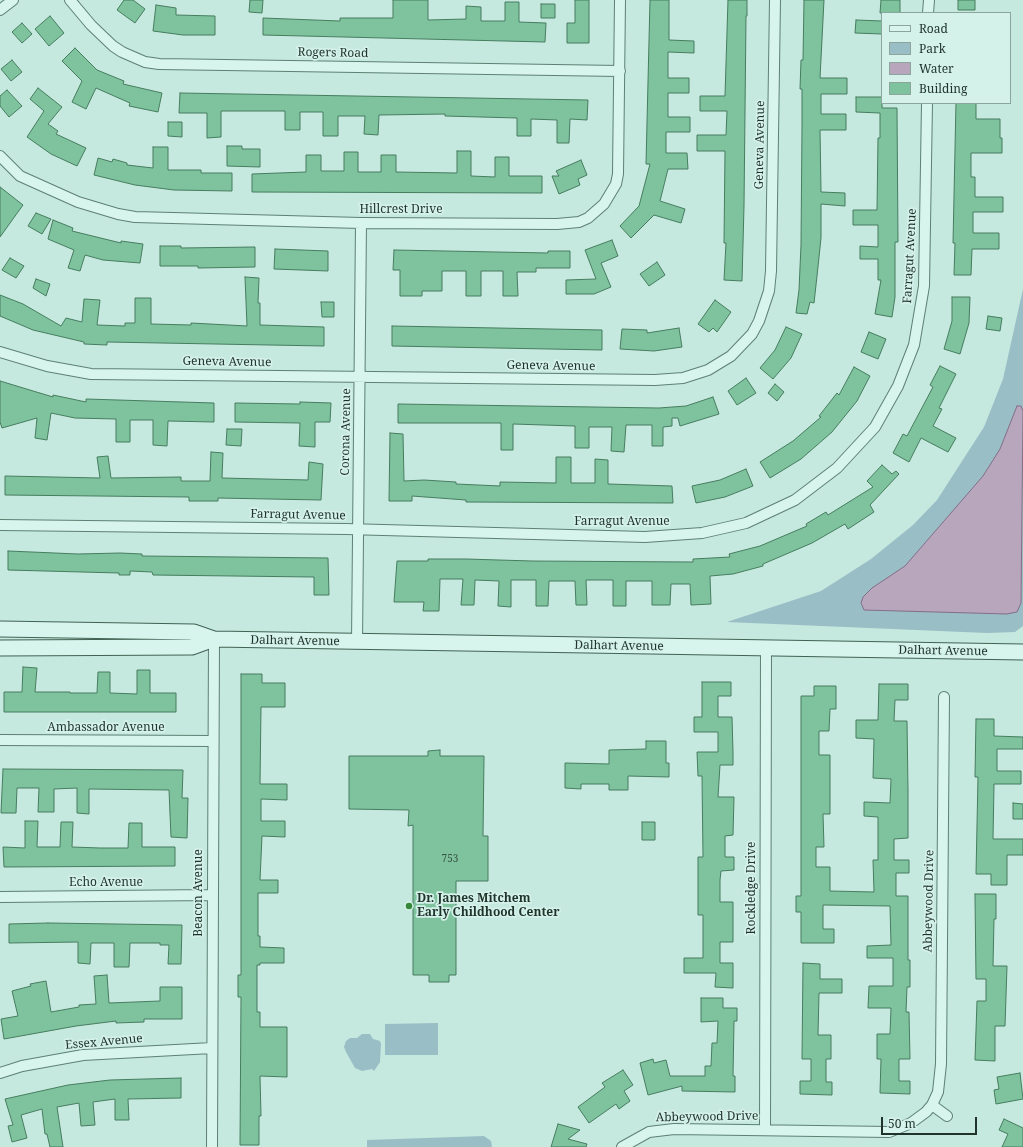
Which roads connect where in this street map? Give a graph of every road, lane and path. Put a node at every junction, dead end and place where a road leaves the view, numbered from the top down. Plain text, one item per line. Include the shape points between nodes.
1 (13, 0) edge
2 (70, 0) edge
3 (620, 0) edge
4 (775, 0) edge
5 (929, 0) edge
6 (0, 10) edge
7 (928, 12) edge
8 (620, 71) junction
9 (927, 104) edge
10 (0, 156) edge
11 (361, 223) junction
12 (0, 352) edge
13 (360, 376) junction
14 (0, 525) edge
15 (358, 529) junction
16 (0, 629) edge
17 (214, 639) junction
18 (357, 642) junction
19 (766, 647) junction
20 (0, 648) edge
21 (1023, 652) edge
22 (944, 697) dead end
23 (0, 740) edge
24 (212, 741) junction
25 (212, 895) junction
26 (0, 897) edge
27 (212, 1048) junction
28 (0, 1073) edge
29 (932, 1105) junction
30 (947, 1116) dead end
31 (765, 1129) junction
32 (212, 1147) edge
33 (622, 1147) edge

1 - 6 street
2 - 8 street, Rogers Road via 91,26 113,46 139,60 159,64
3 - 8 street, Hillcrest Drive
4 - 13 street, Geneva Avenue via 771,271 765,305 759,321 752,334 732,356 708,370 668,380
5 - 7 street
8 - 11 street, Hillcrest Drive via 616,184 604,204 588,218 579,222 557,224
9 - 15 street, Farragut Avenue via 924,286 914,345 898,386 875,427 836,468 795,500 746,523 702,534 644,537
10 - 11 street, Hillcrest Drive via 20,176 78,202 118,214 154,218
11 - 13 street, Corona Avenue
12 - 13 street, Geneva Avenue via 47,366 91,374
13 - 15 street, Corona Avenue
14 - 15 street, Farragut Avenue
15 - 18 street, Corona Avenue
16 - 17 main road, Dalhart Avenue via 194,632
17 - 18 main road, Dalhart Avenue
17 - 20 main road, Dalhart Avenue via 192,646
17 - 24 street, Beacon Avenue
18 - 19 main road, Dalhart Avenue
19 - 21 main road, Dalhart Avenue
19 - 31 street, Rockledge Drive
22 - 29 street, Abbeywood Drive via 941,1064 938,1092
23 - 24 street, Ambassador Avenue
24 - 25 street, Beacon Avenue
25 - 26 street, Echo Avenue
25 - 27 street, Beacon Avenue
27 - 28 street, Essex Avenue via 83,1054
27 - 32 street, Beacon Avenue
29 - 30 street
29 - 31 street, Abbeywood Drive via 911,1123 889,1132
31 - 33 street, Abbeywood Drive via 674,1129 649,1132

